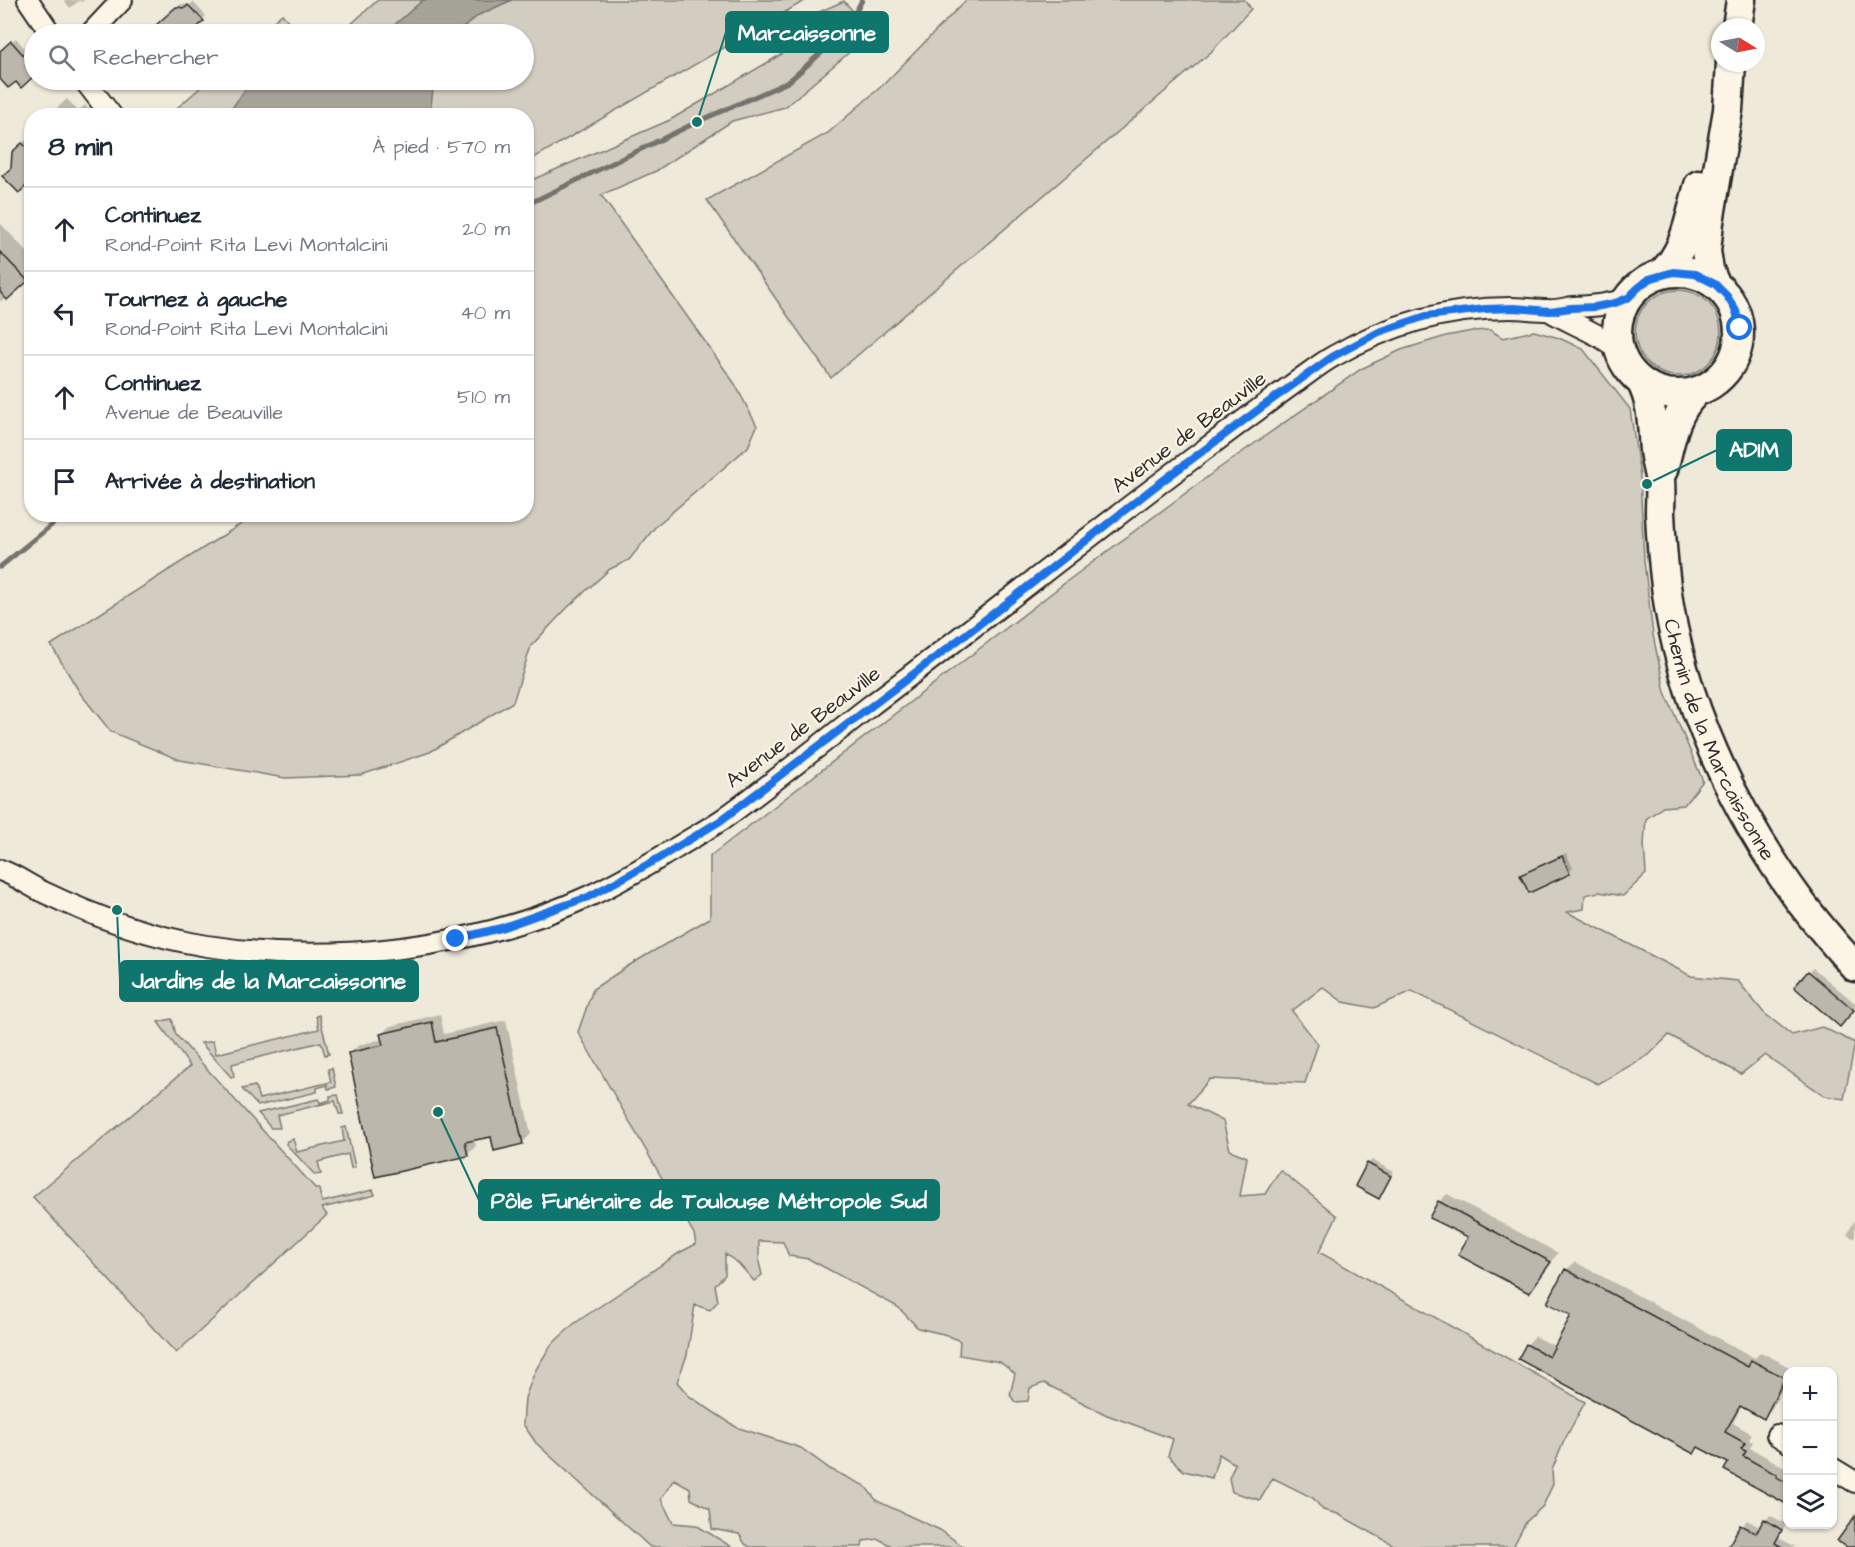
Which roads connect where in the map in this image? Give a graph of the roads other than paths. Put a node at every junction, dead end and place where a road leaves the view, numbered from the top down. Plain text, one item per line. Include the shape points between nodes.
1 (28, 0) edge
2 (122, 0) edge
3 (1741, 0) edge
4 (1738, 18) edge
5 (44, 24) edge
6 (99, 24) edge
7 (1729, 72) edge
8 (1730, 72) edge
9 (92, 90) edge
10 (106, 108) edge
11 (1661, 274) junction
12 (1715, 284) junction
13 (1628, 298) junction
14 (1550, 311) junction
15 (1620, 352) junction
16 (1642, 383) junction
17 (1695, 393) junction
18 (1660, 483) junction
19 (4, 868) edge
20 (1855, 967) edge
21 (1837, 1471) edge
22 (1855, 1482) edge

1 - 5 street
2 - 6 street
3 - 4 main road
7 - 11 main road via 1682,248
8 - 12 main road via 1728,110 1708,222 1706,251
9 - 10 street
11 - 12 main road via 1695,274
11 - 13 main road via 1649,279
12 - 17 main road via 1736,311 1739,345 1724,375
13 - 14 street, Avenue de Beauville via 1595,307
13 - 15 main road via 1618,324
14 - 15 street, Avenue de Beauville via 1610,342
14 - 19 street, Avenue de Beauville via 1485,309 1426,316 1379,332 1332,357 1153,488 720,821 588,897 546,913 456,939 378,952 285,953 207,946 112,921 38,890
15 - 16 main road
16 - 17 main road via 1667,394
16 - 18 main road, Chemin de la Marcaissonne via 1650,406
17 - 18 main road, Chemin de la Marcaissonne via 1677,418
18 - 20 main road, Chemin de la Marcaissonne via 1662,550 1672,626 1703,726 1739,805 1769,856 1803,906
21 - 22 street

